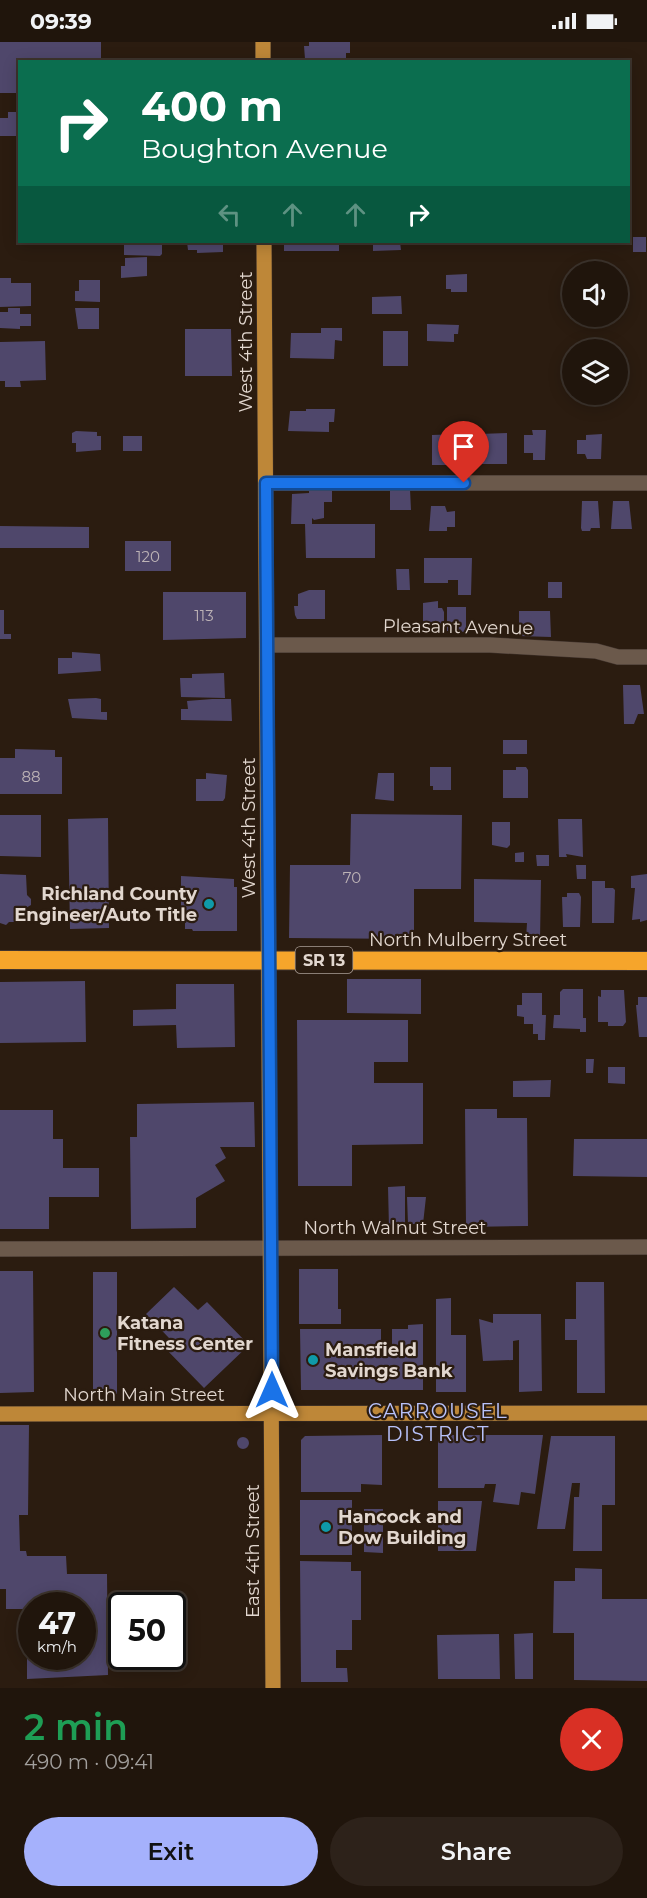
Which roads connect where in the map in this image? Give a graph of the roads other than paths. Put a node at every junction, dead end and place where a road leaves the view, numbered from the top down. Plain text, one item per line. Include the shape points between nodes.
1 (263, 42) edge
2 (263, 60) edge
3 (264, 243) edge
4 (266, 483) junction
5 (647, 483) edge
6 (267, 645) junction
7 (647, 657) edge
8 (0, 960) edge
9 (270, 960) junction
10 (647, 961) edge
11 (647, 1247) edge
12 (272, 1248) junction
13 (0, 1249) edge
14 (647, 1413) edge
15 (0, 1414) edge
16 (272, 1414) junction
17 (273, 1688) edge

1 - 2 main road
3 - 4 main road, West 4th Street
4 - 5 street
4 - 6 main road, West 4th Street
6 - 7 street, Pleasant Avenue via 490,645
6 - 9 main road, West 4th Street
8 - 9 highway, North Mulberry Street / SR 13
9 - 10 highway, North Mulberry Street / SR 13
9 - 12 main road, West 4th Street
11 - 12 street, North Walnut Street
12 - 13 street, North Walnut Street
12 - 16 main road, West 4th Street
14 - 16 main road, North Main Street
15 - 16 main road, North Main Street
16 - 17 main road, East 4th Street

